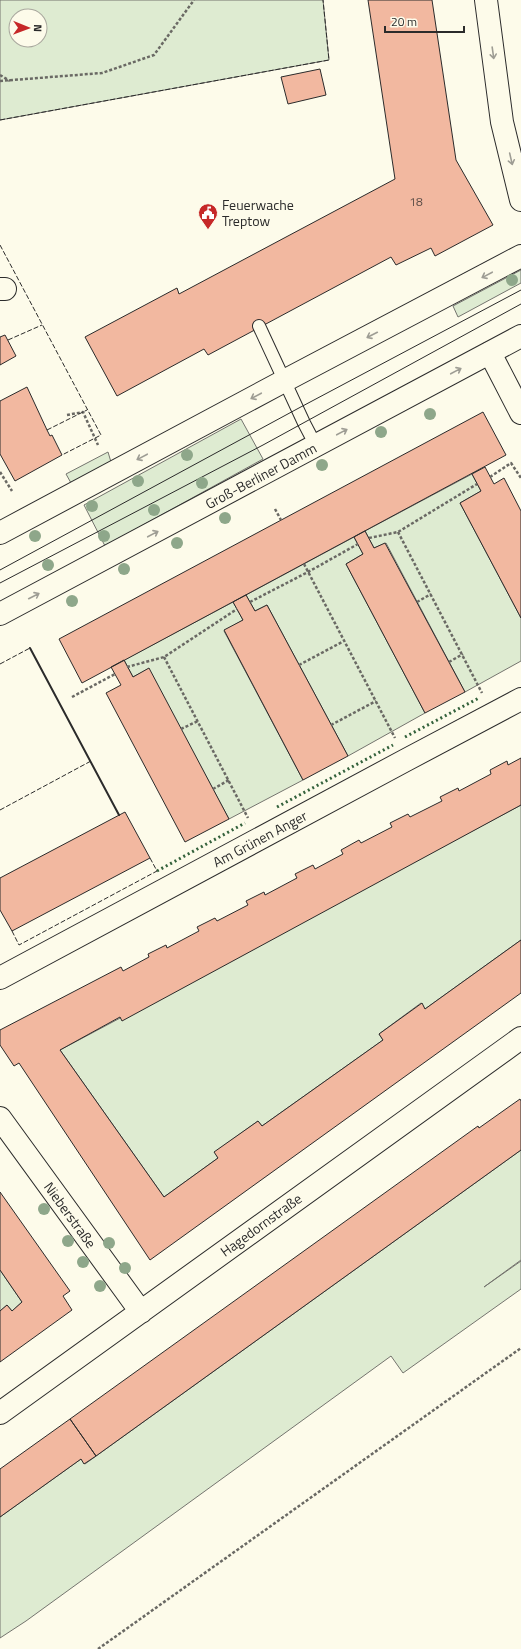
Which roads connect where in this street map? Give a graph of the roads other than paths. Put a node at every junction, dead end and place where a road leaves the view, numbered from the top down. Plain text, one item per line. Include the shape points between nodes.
1 (486, 0) edge
2 (521, 200) edge
3 (521, 256) edge
4 (259, 326) dead end
5 (521, 336) edge
6 (490, 353) junction
7 (284, 381) junction
8 (521, 413) edge
9 (316, 446) junction
10 (0, 533) edge
11 (0, 614) edge
12 (521, 699) edge
13 (0, 978) edge
14 (521, 1038) edge
15 (0, 1118) edge
16 (140, 1312) junction
17 (0, 1413) edge

1 -> 2 street via 502,122
3 -> 7 street
4 - 7 lane
5 - 6 street, Groß-Berliner Damm
6 - 8 street
9 -> 6 street, Groß-Berliner Damm
7 - 9 lane
7 -> 10 street
11 -> 9 street, Groß-Berliner Damm
12 - 13 street, Am Grünen Anger
14 - 16 street, Hagedornstraße
15 - 16 street, Nieberstraße
16 - 17 street, Hagedornstraße

